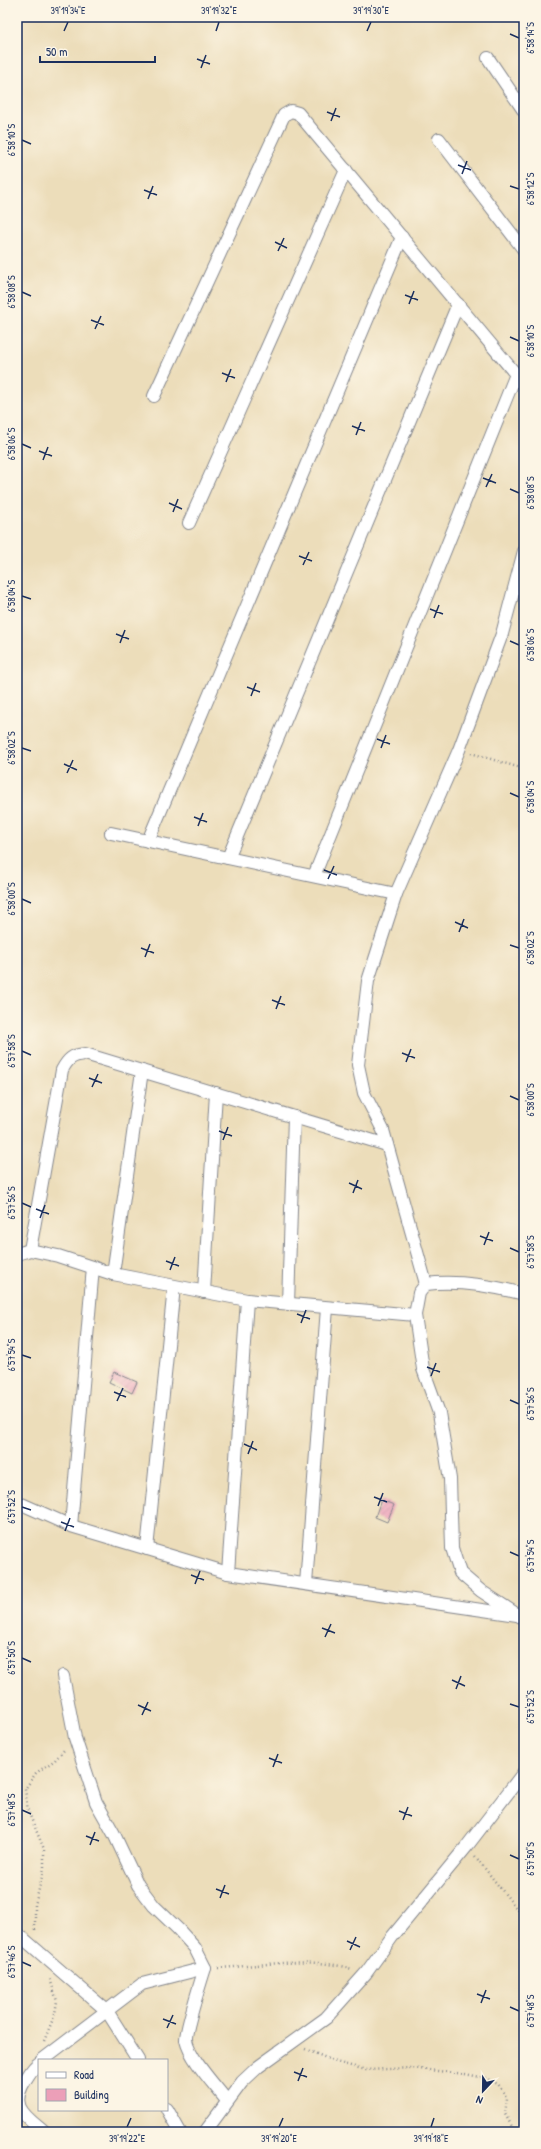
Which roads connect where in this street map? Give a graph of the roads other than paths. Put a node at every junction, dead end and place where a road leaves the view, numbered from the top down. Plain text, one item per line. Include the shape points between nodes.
1 (488, 58) dead end
2 (524, 111) edge
3 (440, 139) dead end
4 (346, 170) junction
5 (402, 237) junction
6 (524, 250) edge
7 (458, 304) junction
8 (516, 374) junction
9 (524, 384) edge
10 (154, 396) dead end
11 (189, 523) dead end
12 (524, 550) edge
13 (111, 833) dead end
14 (148, 841) junction
15 (228, 858) junction
16 (314, 876) junction
17 (396, 894) junction
18 (142, 1071) junction
19 (216, 1093) junction
20 (294, 1117) junction
21 (387, 1144) junction
22 (30, 1250) junction
23 (17, 1254) edge
24 (93, 1267) junction
25 (113, 1274) junction
26 (426, 1284) junction
27 (174, 1287) junction
28 (204, 1292) junction
29 (524, 1294) edge
30 (247, 1300) junction
31 (288, 1304) junction
32 (327, 1308) junction
33 (415, 1314) junction
34 (17, 1502) edge
35 (71, 1526) junction
36 (147, 1549) junction
37 (228, 1573) junction
38 (306, 1584) junction
39 (520, 1617) edge
40 (63, 1676) dead end
41 (524, 1772) edge
42 (17, 1934) edge
43 (205, 1968) junction
44 (107, 2011) junction
45 (44, 2059) edge
46 (137, 2059) edge
47 (38, 2064) edge
48 (227, 2101) junction
49 (168, 2111) edge
50 (44, 2132) edge
51 (180, 2132) edge
52 (205, 2132) edge

1 - 2 street
3 - 6 street
4 - 5 street
4 - 10 street via 298,113 291,111 284,115
4 - 11 street
5 - 7 street
5 - 14 street
7 - 8 street
7 - 15 street
8 - 9 street
8 - 16 street
12 - 17 street via 502,634 459,750
13 - 14 street
14 - 15 street
15 - 16 street
16 - 17 street
17 - 21 street via 368,981 358,1065 364,1093 383,1130
18 - 19 street
18 - 22 street via 85,1054 74,1055 67,1061 62,1070
18 - 25 street
19 - 20 street
19 - 28 street
20 - 21 street
20 - 31 street
21 - 26 street
22 - 23 street
22 - 24 street
24 - 25 street
24 - 35 street
25 - 27 street
26 - 29 street via 439,1282
26 - 33 street via 419,1293
27 - 28 street
27 - 36 street
28 - 30 street
30 - 31 street
30 - 37 street
31 - 32 street
32 - 33 street
32 - 38 street
33 - 39 street via 423,1369 439,1413 450,1479 452,1548 460,1573 481,1591
34 - 35 street
35 - 36 street
36 - 37 street
37 - 38 street
38 - 39 street
40 - 43 street via 75,1738 96,1802 138,1885 154,1906 195,1948
41 - 48 street via 366,1973 326,2018 258,2067
42 - 44 street
43 - 44 street via 142,1984
43 - 48 street via 186,2039 190,2050
44 - 45 street
44 - 46 street
47 - 50 street via 20,2087 17,2102 22,2113
48 - 52 street
49 - 51 street

